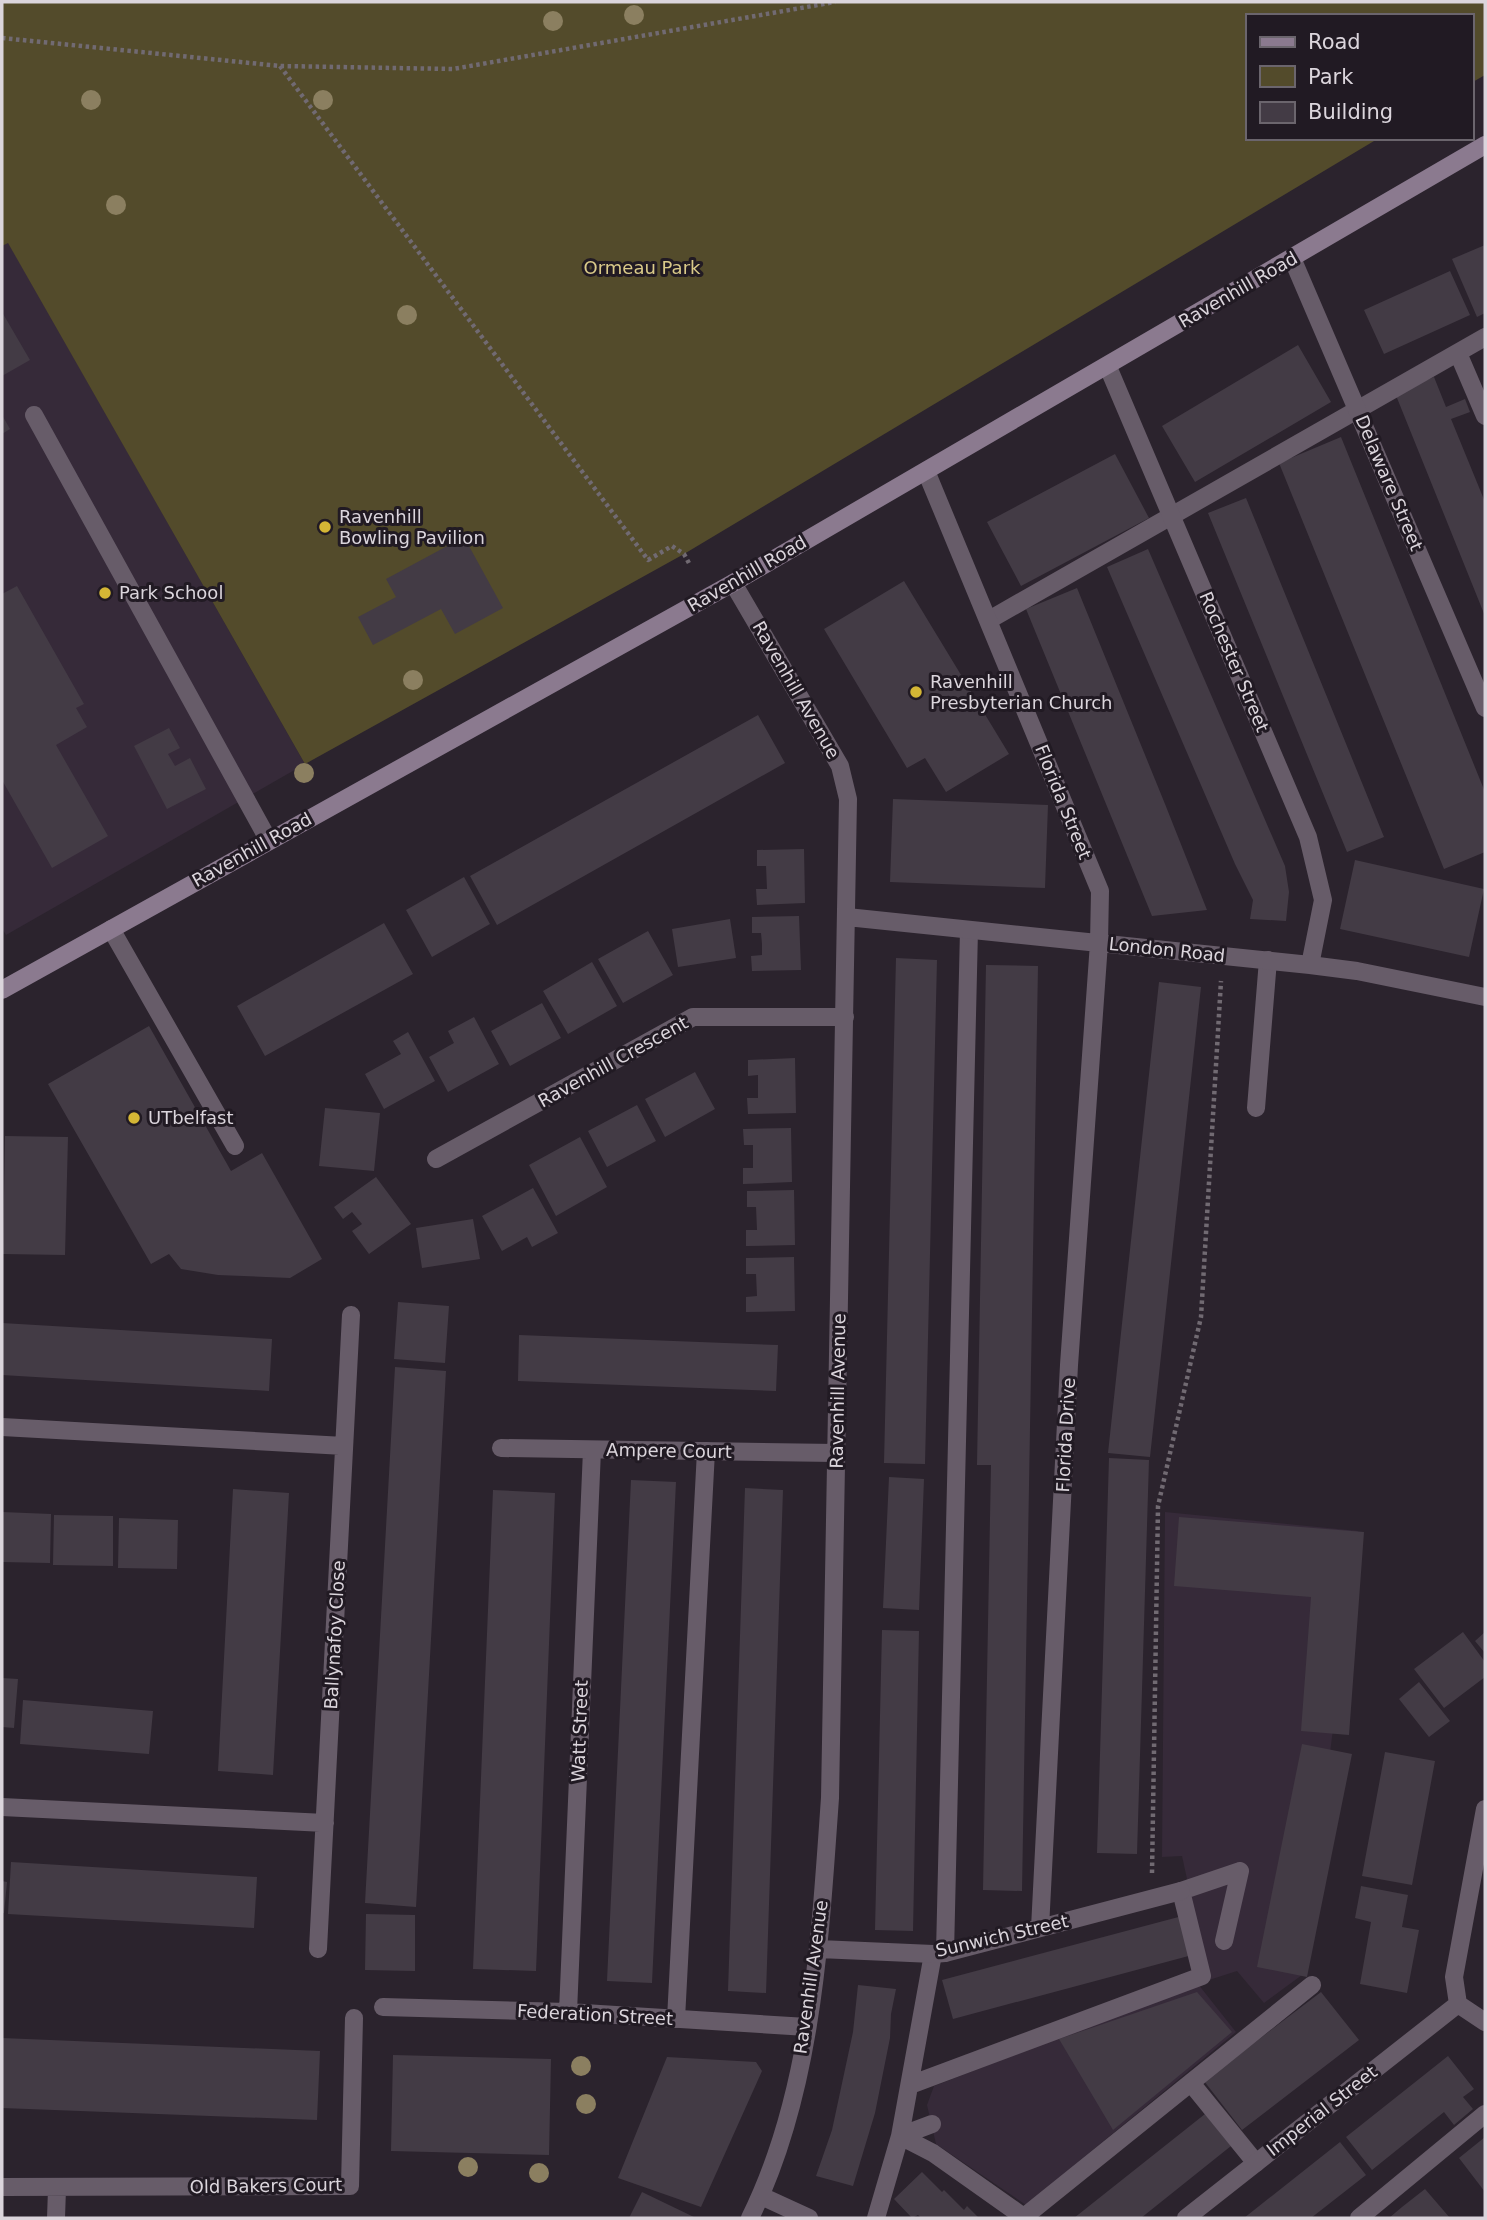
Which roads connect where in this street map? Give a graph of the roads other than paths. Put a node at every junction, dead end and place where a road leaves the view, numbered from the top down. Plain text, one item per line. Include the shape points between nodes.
1 (1483, 152) edge
2 (1292, 258) junction
3 (1485, 337) edge
4 (1458, 353) junction
5 (1108, 367) junction
6 (1357, 409) junction
7 (34, 415) dead end
8 (1485, 416) edge
9 (926, 471) junction
10 (1173, 517) junction
11 (733, 583) junction
12 (989, 620) junction
13 (1485, 708) edge
14 (269, 841) junction
15 (848, 917) junction
16 (111, 929) junction
17 (969, 930) junction
18 (1098, 943) junction
19 (1268, 960) junction
20 (1310, 965) junction
21 (2, 990) edge
22 (1485, 998) edge
23 (845, 1017) junction
24 (1256, 1108) dead end
25 (235, 1146) dead end
26 (436, 1159) dead end
27 (351, 1315) dead end
28 (2, 1427) edge
29 (344, 1446) junction
30 (501, 1448) dead end
31 (592, 1450) junction
32 (706, 1451) junction
33 (836, 1453) junction
34 (2, 1807) edge
35 (1485, 1809) edge
36 (325, 1823) junction
37 (1181, 1891) junction
38 (1040, 1928) junction
39 (1224, 1941) dead end
40 (318, 1949) dead end
41 (819, 1949) junction
42 (939, 1954) junction
43 (1311, 1985) dead end
44 (1458, 2004) junction
45 (383, 2007) dead end
46 (568, 2012) junction
47 (354, 2018) dead end
48 (676, 2019) junction
49 (1485, 2022) edge
50 (807, 2026) junction
51 (1191, 2083) junction
52 (910, 2085) junction
53 (1485, 2114) edge
54 (932, 2124) dead end
55 (900, 2136) junction
56 (1256, 2163) junction
57 (2, 2188) edge
58 (57, 2189) junction
59 (761, 2196) junction
60 (56, 2218) edge
61 (750, 2218) edge
62 (809, 2218) edge
63 (876, 2218) edge
64 (1025, 2218) edge
65 (1186, 2218) edge
66 (1359, 2218) edge

1 - 2 main road, Ravenhill Road
2 - 5 main road, Ravenhill Road
2 - 6 street, Delaware Street
3 - 4 street
4 - 6 street
4 - 8 street
5 - 9 main road, Ravenhill Road
5 - 10 street, Rochester Street
6 - 10 street
6 - 13 street, Delaware Street
7 - 14 street
9 - 11 main road, Ravenhill Road
9 - 12 street, Florida Street
10 - 12 street
10 - 20 street, Rochester Street via 1308,836 1323,900
11 - 14 main road, Ravenhill Road
11 - 15 street, Ravenhill Avenue via 840,766 848,799
12 - 18 street, Florida Street via 1100,891
14 - 16 main road, Ravenhill Road
15 - 17 street, London Road
15 - 23 street, Ravenhill Avenue
16 - 21 main road, Ravenhill Road
16 - 25 street
17 - 18 street, London Road
17 - 42 street
18 - 19 street, London Road
18 - 38 street, Florida Drive via 1069,1365
19 - 20 street, London Road
19 - 24 street
20 - 22 street, London Road
23 - 26 street, Ravenhill Crescent via 693,1017
23 - 33 street, Ravenhill Avenue
27 - 29 street, Ballynafoy Close
28 - 29 street
29 - 36 street, Ballynafoy Close
30 - 31 street, Ampere Court
31 - 32 street, Ampere Court
31 - 46 street, Watt Street
32 - 33 street, Ampere Court
32 - 48 street
33 - 41 street, Ravenhill Avenue via 830,1798
34 - 36 street
35 - 44 street via 1454,1977
36 - 40 street, Ballynafoy Close
37 - 38 street, Sunwich Street
37 - 39 street, Sunwich Street via 1240,1871
37 - 52 street via 1202,1976
38 - 42 street, Sunwich Street
41 - 42 street, Sunwich Street
41 - 50 street, Ravenhill Avenue
42 - 52 street
43 - 51 street
44 - 49 street
44 - 56 street, Imperial Street
45 - 46 street, Federation Street
46 - 48 street, Federation Street
47 - 58 street, Old Bakers Court via 350,2186
48 - 50 street, Federation Street
50 - 59 street, Ravenhill Avenue via 789,2111
51 - 56 street
51 - 64 street
52 - 55 street
53 - 66 street
54 - 55 street
55 - 63 street
55 - 64 street via 933,2153
56 - 65 street, Imperial Street
57 - 58 street, Old Bakers Court
58 - 60 street
59 - 61 street, Ravenhill Avenue
59 - 62 street

